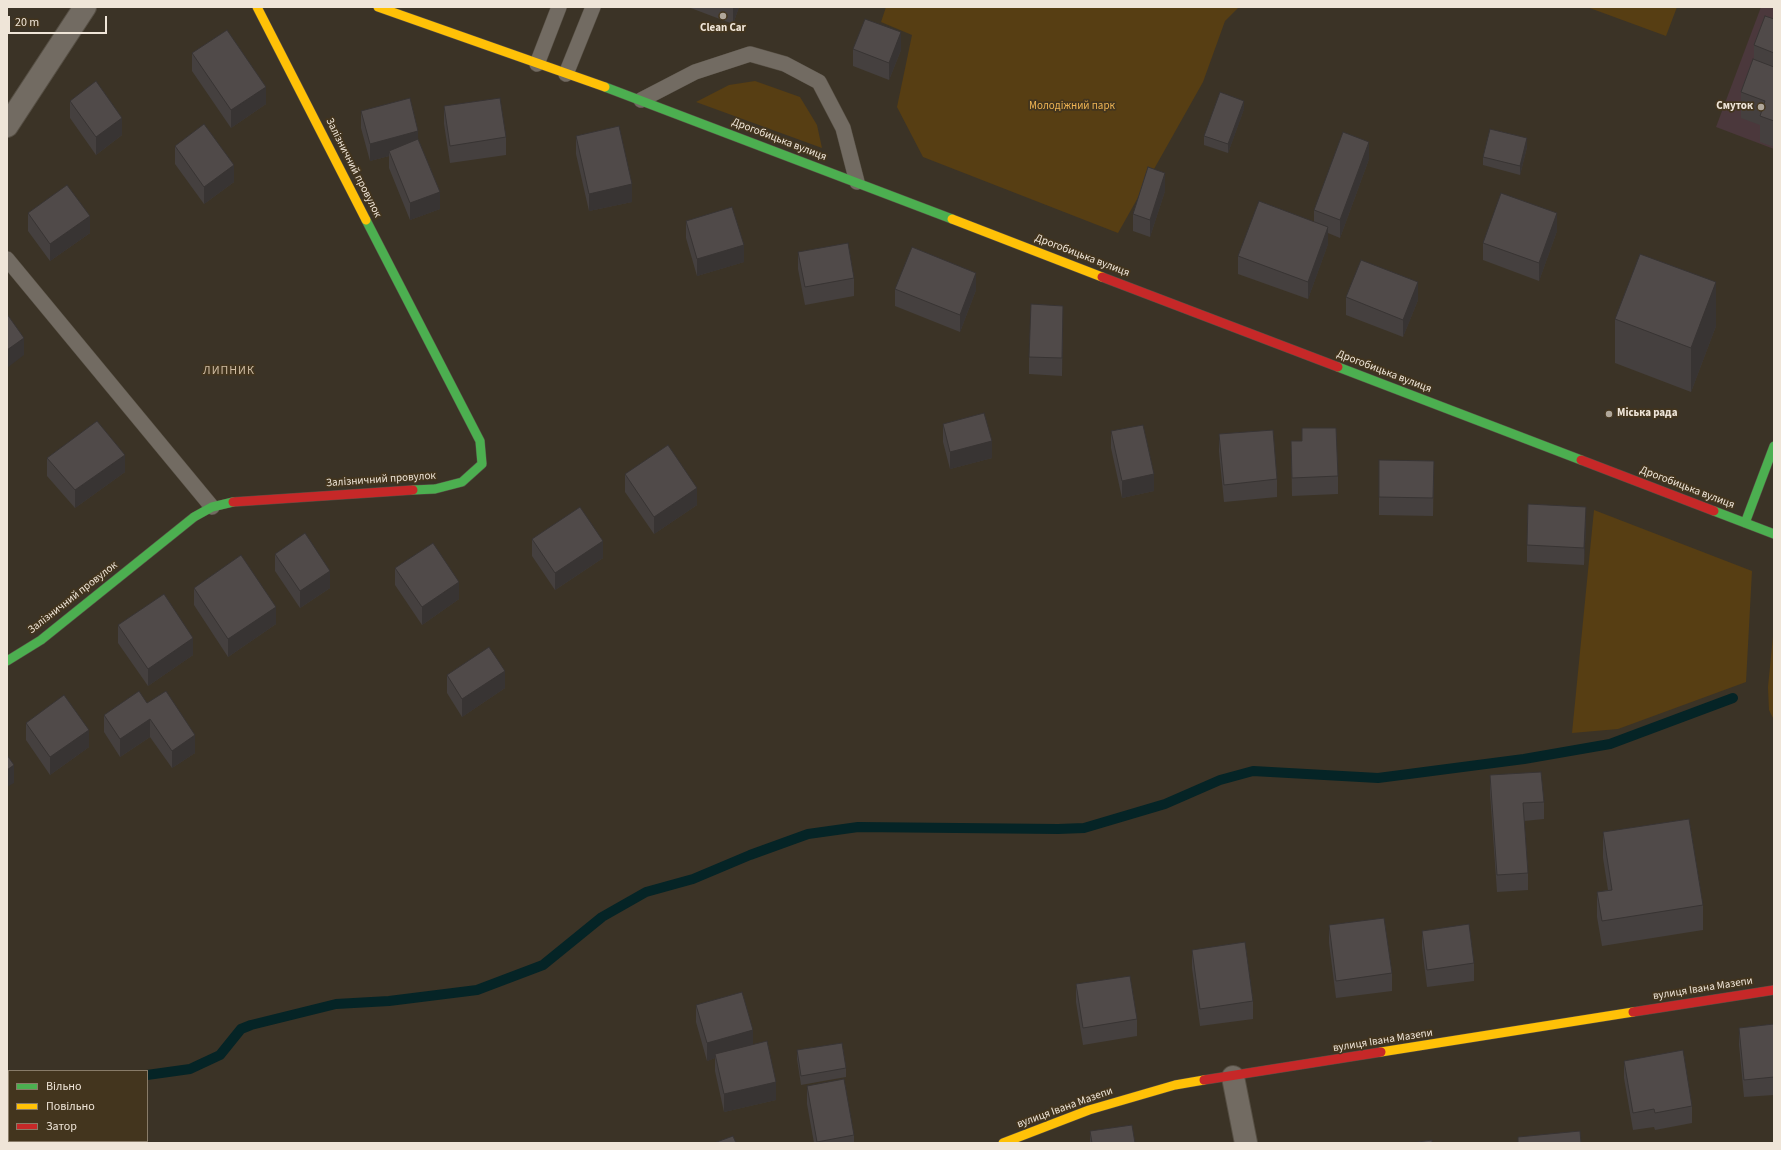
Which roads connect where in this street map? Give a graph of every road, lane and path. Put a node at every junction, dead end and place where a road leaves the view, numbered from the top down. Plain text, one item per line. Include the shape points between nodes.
1 (85, 7) edge
2 (257, 7) edge
3 (378, 7) edge
4 (559, 7) edge
5 (593, 7) edge
6 (537, 64) junction
7 (566, 74) junction
8 (641, 100) junction
9 (7, 126) edge
10 (857, 182) junction
11 (7, 259) edge
12 (1774, 446) edge
13 (212, 507) junction
14 (1744, 523) junction
15 (1774, 534) edge
16 (7, 661) edge
17 (1774, 990) edge
18 (1233, 1077) junction
19 (1003, 1143) edge
20 (1246, 1143) edge

1 - 9 street
2 - 13 street, Залізничний провулок via 480,442 482,464 462,482 435,489 238,501
3 - 6 street, Дрогобицька вулиця
4 - 6 lane
5 - 7 lane
6 - 7 street, Дрогобицька вулиця
7 - 8 street, Дрогобицька вулиця
8 - 10 street, Дрогобицька вулиця
8 - 10 lane via 695,72 750,54 785,64 818,82 843,128
10 - 14 street, Дрогобицька вулиця
11 - 13 lane
12 - 14 street
13 - 16 street, Залізничний провулок via 194,517 41,640
14 - 15 street, Дрогобицька вулиця
17 - 18 street, вулиця Івана Мазепи
18 - 19 street, вулиця Івана Мазепи via 1175,1085 1089,1110
18 - 20 street

